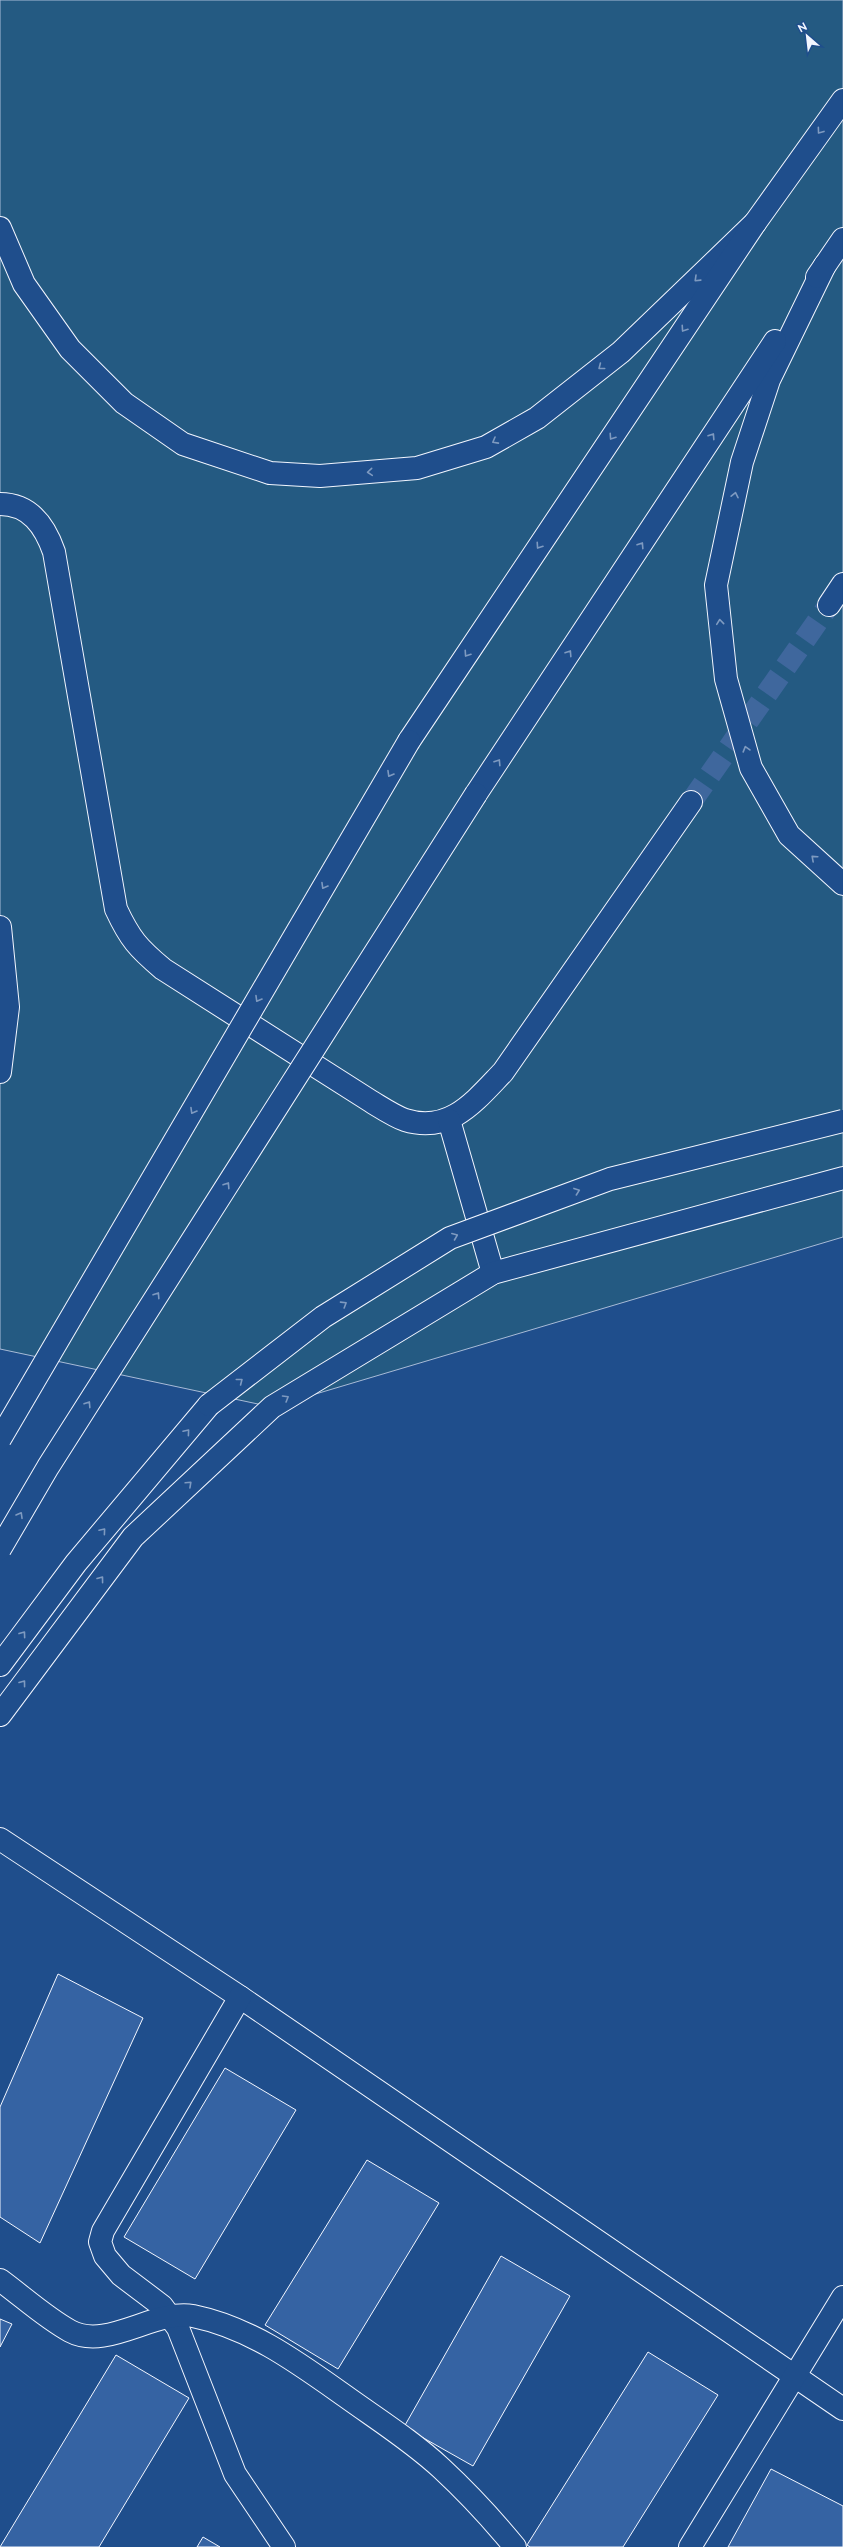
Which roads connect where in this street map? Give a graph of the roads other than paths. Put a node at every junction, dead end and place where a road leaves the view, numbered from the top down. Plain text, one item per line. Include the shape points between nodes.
1 (843, 100) edge
2 (755, 223) junction
3 (0, 228) edge
4 (843, 239) edge
5 (825, 265) junction
6 (0, 504) edge
7 (843, 584) edge
8 (829, 605) tunnel mouth
9 (691, 802) tunnel mouth
10 (843, 884) edge
11 (0, 927) edge
12 (0, 1072) edge
13 (449, 1120) junction
14 (843, 1120) edge
15 (843, 1178) edge
16 (493, 1273) junction
17 (0, 1439) edge
18 (0, 1549) edge
19 (0, 1665) edge
20 (0, 1715) edge
21 (0, 1839) edge
22 (240, 1997) junction
23 (0, 2280) edge
24 (843, 2297) edge
25 (169, 2315) junction
26 (794, 2377) junction
27 (843, 2409) edge
28 (284, 2547) edge
29 (515, 2547) edge
30 (690, 2547) edge

1 -> 2 main road
2 -> 3 main road via 621,352 537,418 486,447 417,468 320,476 270,473 183,444 124,403 70,349 24,284
2 -> 17 main road, bridge via 410,740
4 - 5 main road
10 -> 5 main road via 789,835 751,768 726,679 716,585 742,462 769,380
18 -> 5 main road, bridge via 48,1467 476,794
6 - 13 main road via 27,510 48,536 54,552 116,909 128,934 139,948 163,969 372,1102 411,1121 425,1124
7 - 8 main road
9 - 13 main road via 502,1072 474,1101
11 - 12 main road via 8,1006
13 - 16 main road
19 -> 14 main road, bridge via 76,1563 209,1405 323,1317 450,1238 610,1179
15 - 16 main road
20 -> 16 main road via 133,1537 272,1407
21 - 22 main road
22 - 25 main road via 103,2231 100,2242 105,2256 121,2275 162,2306
22 - 26 main road
23 - 25 main road via 71,2332 111,2334
24 - 26 main road
25 - 28 main road via 178,2328 235,2474
25 - 29 main road via 191,2316 230,2325 287,2355 440,2467 485,2511
26 - 27 main road
26 - 30 main road

